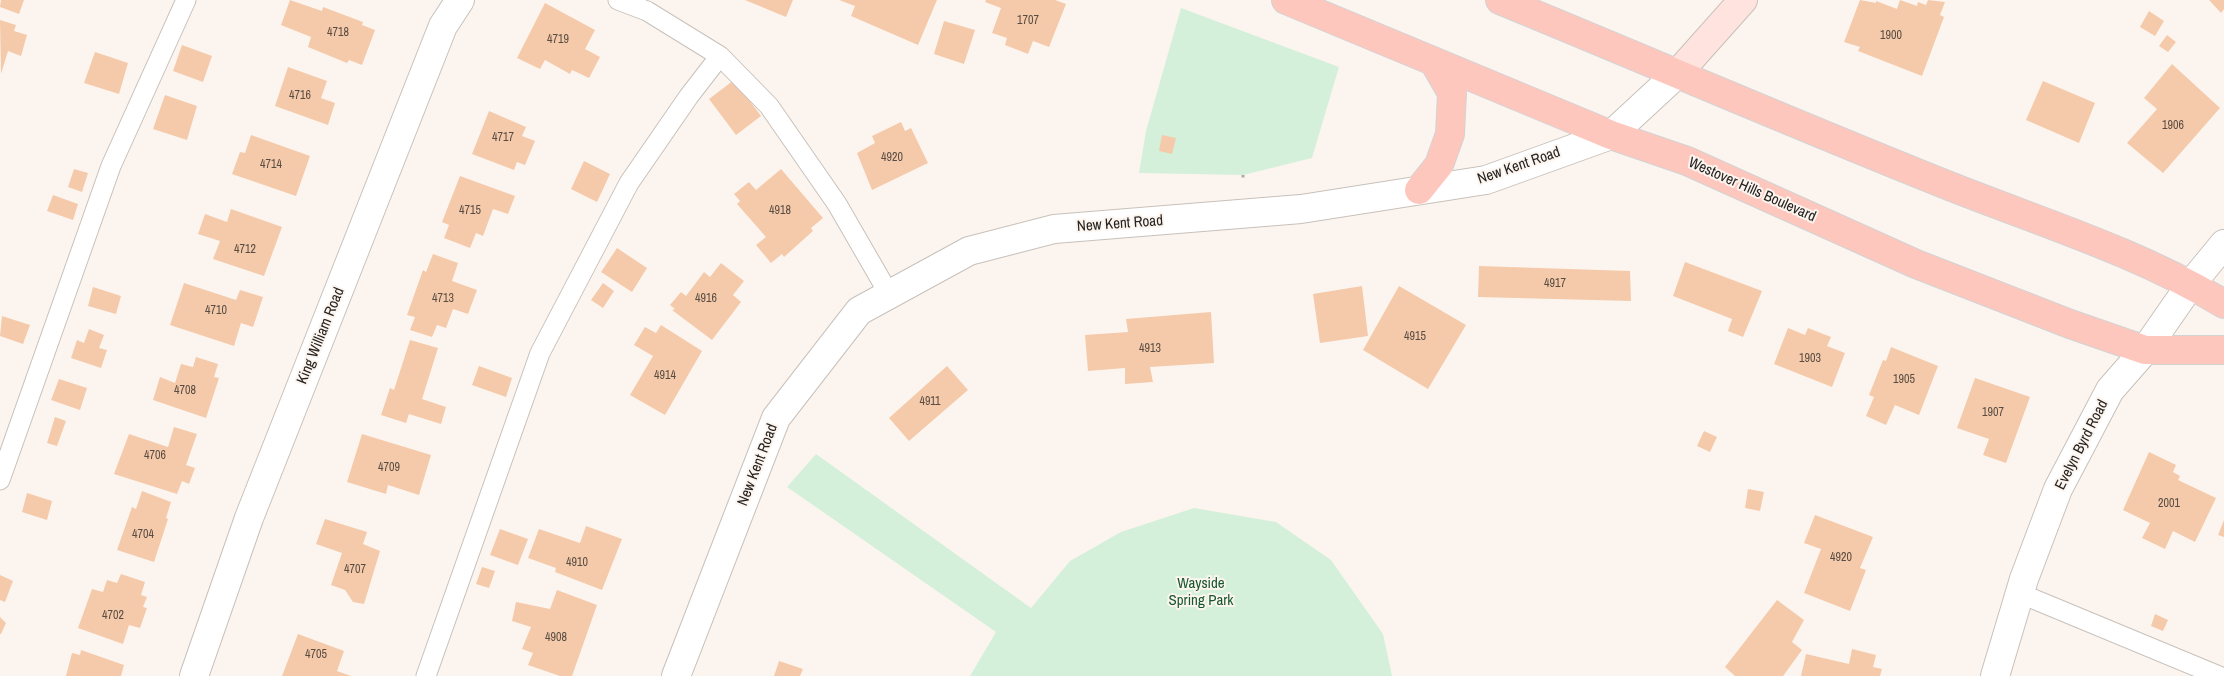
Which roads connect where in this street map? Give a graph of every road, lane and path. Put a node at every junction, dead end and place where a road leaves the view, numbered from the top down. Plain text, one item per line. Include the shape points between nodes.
1 (186, 0) edge
2 (460, 0) edge
3 (618, 0) edge
4 (1286, 0) edge
5 (1500, 0) edge
6 (1743, 0) edge
7 (720, 56) junction
8 (1434, 62) junction
9 (1678, 73) junction
10 (1611, 135) junction
11 (1419, 190) junction
12 (2224, 244) edge
13 (2191, 284) junction
14 (889, 294) junction
15 (2224, 304) edge
16 (2145, 350) junction
17 (2224, 350) edge
18 (0, 480) edge
19 (2019, 592) junction
20 (194, 676) edge
21 (426, 676) edge
22 (676, 676) edge
23 (1995, 676) edge
24 (2219, 676) edge

1 - 18 lane via 111,166
2 - 20 street, King William Road via 443,26 253,508
3 - 7 lane via 647,11
4 - 8 main road, Westover Hills Boulevard
5 - 9 main road
6 - 9 street, New Kent Road
7 - 14 lane via 769,106 837,204
7 - 21 lane via 629,183 540,354
8 - 10 main road, Westover Hills Boulevard
8 - 11 main road via 1452,93 1450,134 1439,165
9 - 10 street, New Kent Road
9 - 13 main road
10 - 11 street, New Kent Road via 1486,180
10 - 16 main road, Westover Hills Boulevard via 1687,161 1916,264
11 - 14 street, New Kent Road via 1301,209 1054,229 969,251
12 - 13 street, Evelyn Byrd Road
13 - 15 main road
13 - 16 street, Evelyn Byrd Road
14 - 22 street, New Kent Road via 859,311 776,418
16 - 17 main road, Westover Hills Boulevard
16 - 19 street, Evelyn Byrd Road via 2110,390 2058,489
19 - 23 street, Evelyn Byrd Road
19 - 24 lane

